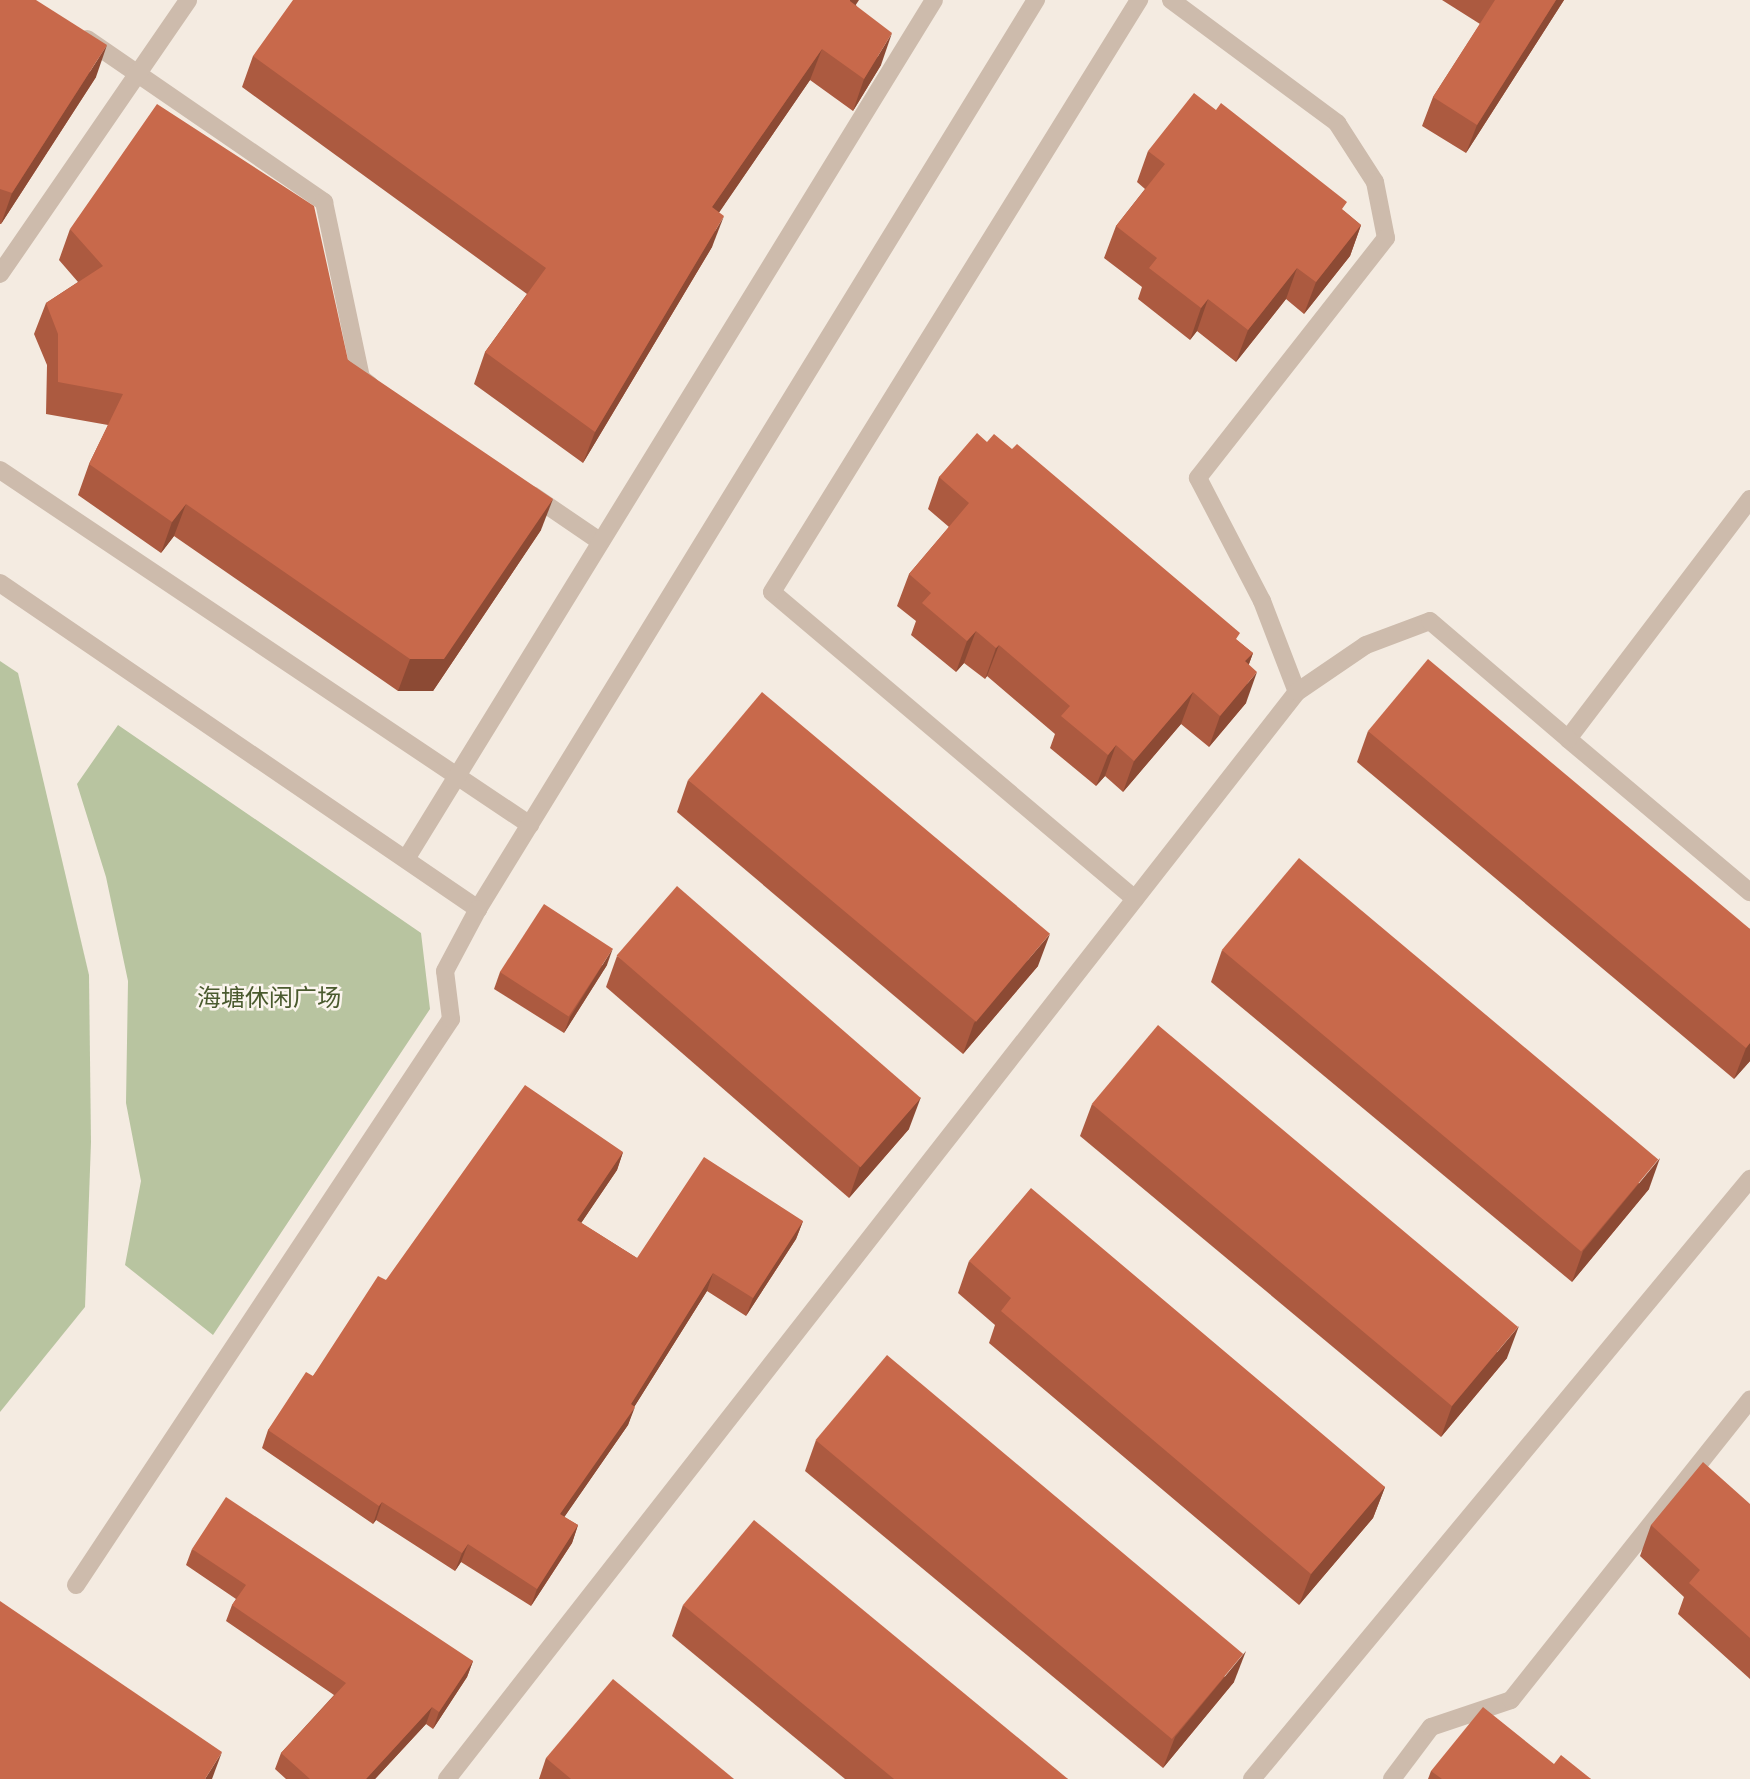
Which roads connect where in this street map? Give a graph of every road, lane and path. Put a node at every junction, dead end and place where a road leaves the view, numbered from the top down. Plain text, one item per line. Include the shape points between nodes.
1 (188, 0) edge
2 (934, 0) edge
3 (1035, 0) edge
4 (1139, 0) edge
5 (1171, 0) edge
6 (72, 30) edge
7 (137, 74) junction
8 (0, 274) edge
9 (384, 394) edge
10 (0, 470) edge
11 (521, 487) edge
12 (1750, 499) edge
13 (601, 542) junction
14 (0, 583) edge
15 (1297, 692) junction
16 (1568, 739) junction
17 (457, 777) junction
18 (530, 825) junction
19 (406, 859) junction
20 (1750, 892) edge
21 (1135, 899) junction
22 (478, 909) junction
23 (1750, 1179) edge
24 (1750, 1399) edge
25 (76, 1585) dead end
26 (447, 1779) edge
27 (1252, 1779) edge
28 (1392, 1779) edge

1 - 7 street
2 - 13 street
3 - 18 street
4 - 21 street via 772,592
5 - 15 street via 1336,122 1375,182 1386,238 1198,478 1262,601
6 - 7 street
7 - 8 street
7 - 9 street via 324,202 361,378
10 - 17 street
11 - 13 street
12 - 16 street
13 - 17 street
14 - 19 street
15 - 16 street via 1366,645 1430,621
15 - 21 street
16 - 20 street
17 - 18 street
17 - 19 street
18 - 22 street
19 - 22 street
21 - 26 street
22 - 25 street via 445,971 451,1019
23 - 27 street
24 - 28 street via 1511,1700 1431,1727

